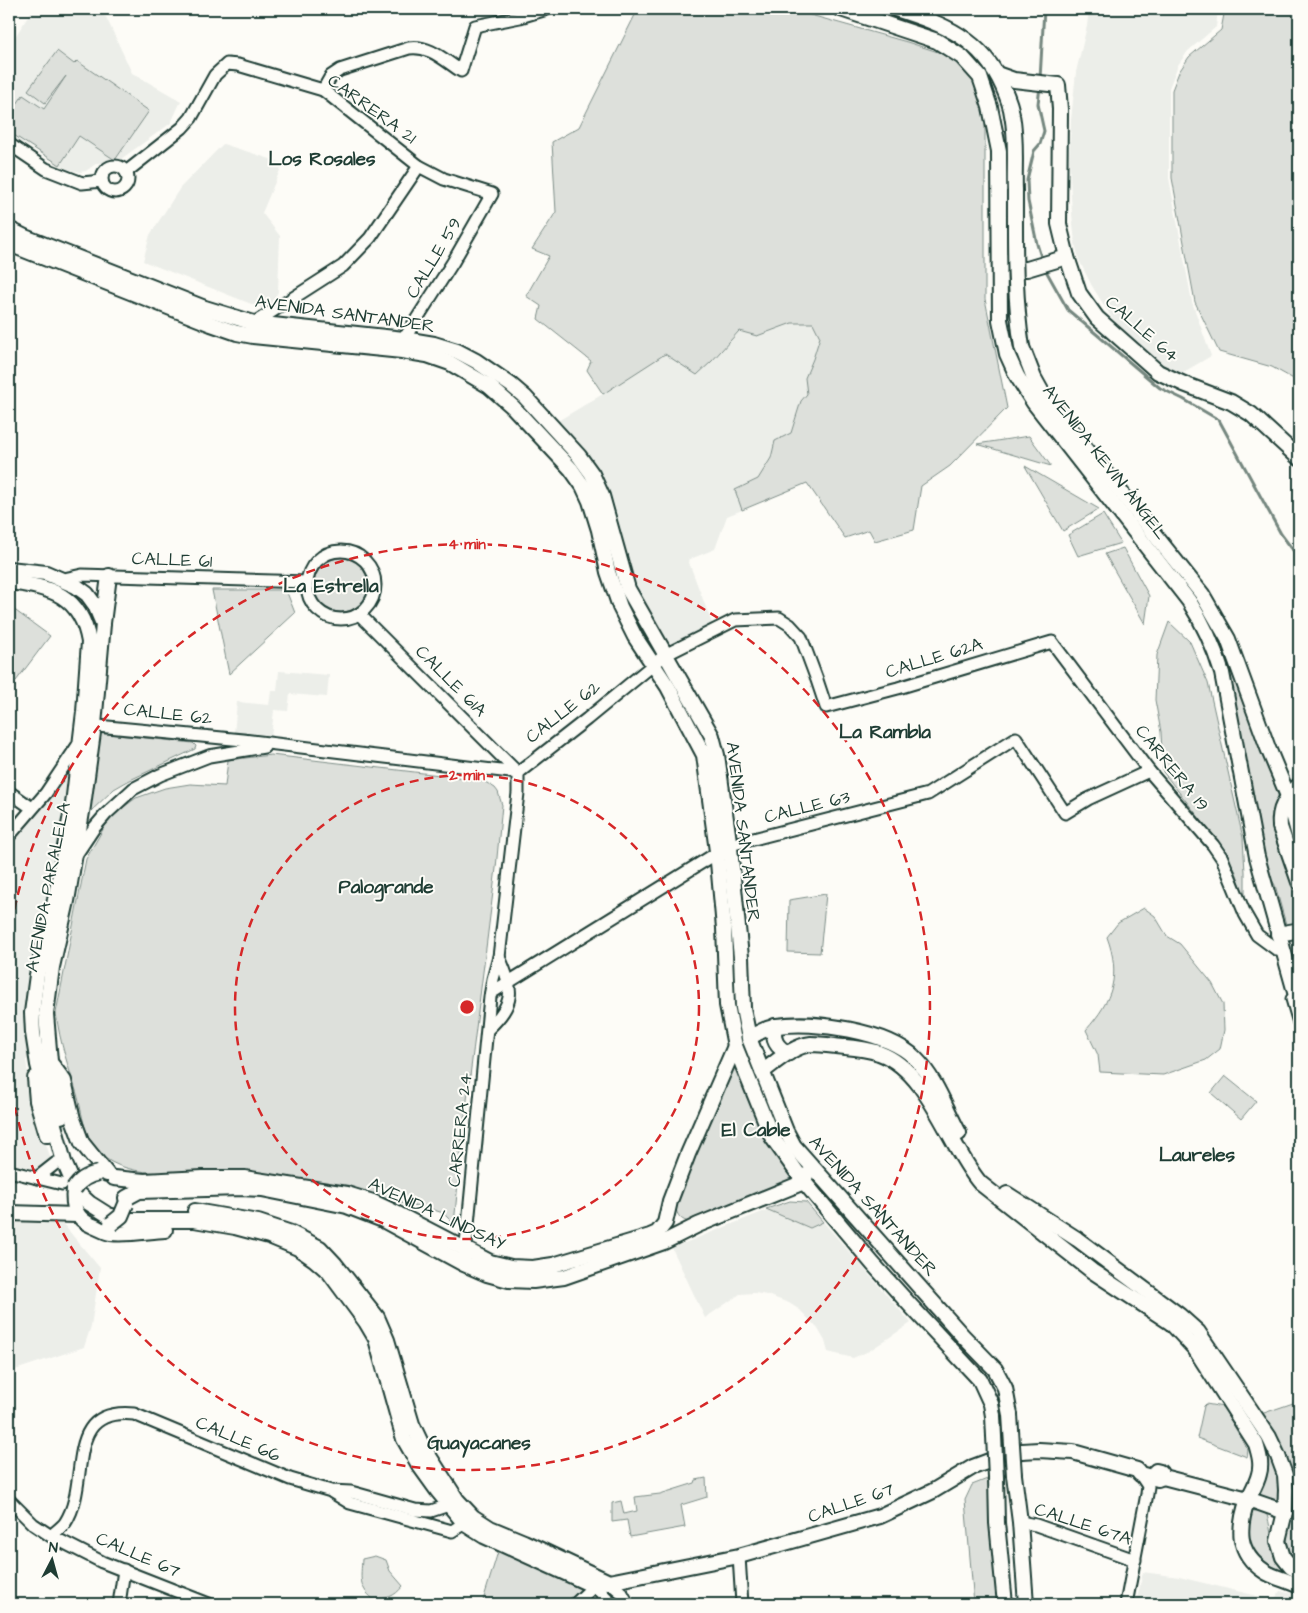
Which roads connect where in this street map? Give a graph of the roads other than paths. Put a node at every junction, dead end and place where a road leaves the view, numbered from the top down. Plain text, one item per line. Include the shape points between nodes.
1 (546, 9) edge
2 (840, 9) edge
3 (890, 9) edge
4 (902, 11) edge
5 (997, 74) junction
6 (1017, 81) junction
7 (323, 90) junction
8 (1007, 96) junction
9 (9, 144) edge
10 (419, 166) junction
11 (126, 172) junction
12 (102, 180) junction
13 (492, 194) joint
14 (999, 207) junction
15 (9, 229) edge
16 (9, 244) edge
17 (1061, 259) junction
18 (1020, 269) junction
19 (1000, 291) junction
20 (254, 323) junction
21 (237, 333) junction
22 (404, 339) junction
23 (1299, 458) edge
24 (9, 569) edge
25 (109, 576) junction
26 (63, 579) junction
27 (9, 582) edge
28 (307, 582) junction
29 (38, 586) junction
30 (359, 614) junction
31 (103, 624) junction
32 (1052, 642) joint
33 (665, 655) junction
34 (653, 664) junction
35 (826, 707) joint
36 (88, 725) junction
37 (217, 738) junction
38 (81, 741) junction
39 (279, 745) junction
40 (209, 756) junction
41 (1149, 771) junction
42 (518, 773) junction
43 (1299, 785) edge
44 (9, 792) edge
45 (1288, 796) junction
46 (32, 808) junction
47 (9, 836) edge
48 (1299, 836) edge
49 (730, 845) junction
50 (717, 853) junction
51 (74, 858) junction
52 (1299, 882) edge
53 (1251, 923) junction
54 (1298, 930) edge
55 (1278, 934) junction
56 (1276, 949) junction
57 (500, 957) junction
58 (508, 982) junction
59 (490, 998) junction
60 (1299, 1006) edge
61 (504, 1013) junction
62 (1299, 1023) edge
63 (775, 1026) junction
64 (488, 1029) junction
65 (749, 1038) junction
66 (735, 1046) junction
67 (789, 1053) junction
68 (44, 1063) junction
69 (762, 1072) junction
70 (56, 1163) junction
71 (810, 1164) junction
72 (9, 1171) edge
73 (107, 1175) junction
74 (37, 1178) junction
75 (804, 1182) junction
76 (72, 1197) junction
77 (126, 1201) junction
78 (670, 1201) junction
79 (9, 1213) edge
80 (215, 1224) junction
81 (95, 1226) junction
82 (698, 1226) junction
83 (465, 1249) junction
84 (464, 1264) junction
85 (995, 1458) junction
86 (1156, 1481) junction
87 (331, 1491) junction
88 (1248, 1499) junction
89 (9, 1500) edge
90 (449, 1505) junction
91 (1285, 1512) junction
92 (469, 1521) junction
93 (1020, 1522) junction
94 (51, 1536) junction
95 (739, 1556) junction
96 (1135, 1560) junction
97 (124, 1570) junction
98 (1299, 1571) edge
99 (609, 1582) junction
100 (594, 1586) junction
101 (1299, 1586) edge
102 (119, 1604) edge
103 (209, 1604) edge
104 (575, 1604) edge
105 (613, 1604) edge
106 (628, 1604) edge
107 (742, 1604) edge
108 (1004, 1604) edge
109 (1026, 1604) edge
110 (1126, 1604) edge

1 - 7 street via 475,26 461,71 427,48 418,46 340,70 331,76
2 - 14 main road, AVENIDA KEVIN ÁNGEL via 937,41 962,57 980,77 990,107 998,151
3 - 4 main road, AVENIDA KEVIN ÁNGEL
4 - 5 main road, AVENIDA KEVIN ÁNGEL via 931,20 970,42 986,57
5 - 6 main road, CALLE 64
5 - 8 main road, AVENIDA KEVIN ÁNGEL
6 - 8 main road
6 - 17 main road, CALLE 64 via 1058,84
7 - 10 street, CARRERA 21
7 - 11 street, CARRERA 21 via 227,64 215,75 187,123
8 - 45 main road, AVENIDA KEVIN ÁNGEL, bridge via 1014,141 1018,318 1022,347 1034,378 1044,396 1202,594 1219,621
9 - 12 street via 46,169 82,183
10 - 13 street, CARRERA 21 via 444,179
10 - 20 street via 370,238 343,266
11 - 12 street via 110,166
11 - 12 street via 127,181 119,191 106,188
13 - 22 street, CALLE 59
14 - 18 main road via 1007,258
14 - 19 main road, AVENIDA KEVIN ÁNGEL
15 - 20 main road, AVENIDA SANTANDER via 205,308
16 - 21 main road, AVENIDA SANTANDER
17 - 18 main road
17 - 23 main road, CALLE 64 via 1079,294 1097,318 1158,372 1231,402 1251,414
18 - 19 main road
19 - 55 main road, AVENIDA KEVIN ÁNGEL via 1000,320 1007,354 1026,390 1189,602 1215,650 1232,718 1257,858
20 - 21 street
20 - 22 main road, AVENIDA SANTANDER
21 - 34 main road, AVENIDA SANTANDER via 427,355 464,370 489,386 545,440 583,486 599,530 613,590 635,637
22 - 33 main road, AVENIDA SANTANDER via 449,349 482,365 525,397 579,456 602,496 628,589
24 - 26 main road, AVENIDA PARALELA via 46,573
25 - 26 street, CALLE 61 via 82,574
25 - 28 street, CALLE 61
25 - 31 main road
26 - 29 street, CALLE 61
26 - 31 main road, AVENIDA PARALELA via 87,594
27 - 29 main road, AVENIDA PARALELA
28 - 30 street via 313,605 326,616 342,619
28 - 30 street via 314,564 326,555 342,552 358,556 370,568 375,583 373,597
29 - 36 main road, AVENIDA PARALELA via 54,591 71,603 83,620 89,653
30 - 42 street, CALLE 61A
31 - 36 main road, AVENIDA PARALELA
32 - 35 street, CALLE 62A
32 - 41 street, CARRERA 19
33 - 34 street, CALLE 62
33 - 35 street, CALLE 62 via 736,620 779,618 800,636
33 - 49 main road, AVENIDA SANTANDER via 712,736
34 - 42 street, CALLE 62
34 - 50 main road, AVENIDA SANTANDER via 704,755
36 - 37 street, CALLE 62
36 - 38 main road, AVENIDA PARALELA
36 - 51 main road, AVENIDA PARALELA via 83,806
37 - 39 street, CALLE 62
37 - 40 street via 224,747
38 - 46 street
38 - 68 main road, AVENIDA PARALELA via 73,804 33,1000 32,1033
39 - 40 street, CALLE 62
39 - 42 street, CALLE 62
40 - 51 street, CALLE 62 via 133,789 94,828
41 - 49 street, CALLE 63 via 1065,813 1016,738 928,794
41 - 53 street, CARRERA 19 via 1222,858
42 - 57 street, CARRERA 24
43 - 45 main road
44 - 46 street
45 - 48 main road, AVENIDA KEVIN ÁNGEL
45 - 52 main road via 1281,810 1280,827
46 - 47 street
49 - 50 street, CALLE 63
49 - 65 main road, AVENIDA SANTANDER via 743,1008
50 - 58 street, CALLE 63
50 - 66 main road, AVENIDA SANTANDER via 727,1005
51 - 68 main road, AVENIDA PARALELA via 47,1000
53 - 55 street via 1264,932
53 - 56 street, CARRERA 19 via 1257,935
54 - 55 main road
55 - 56 street
55 - 60 main road, AVENIDA KEVIN ÁNGEL
56 - 62 street
57 - 58 street, CARRERA 24
57 - 59 street, CARRERA 24
58 - 59 street, CALLE 63
58 - 61 street, CARRERA 24 via 509,996
59 - 61 street via 496,1012
59 - 64 street, CARRERA 24
61 - 64 street
63 - 65 main road
63 - 67 main road via 774,1040
63 - 91 main road via 802,1025 868,1034 898,1046 914,1057 935,1083 977,1167 998,1188 1077,1239 1198,1332 1269,1437 1284,1475
64 - 83 street, CARRERA 24
65 - 69 main road, AVENIDA SANTANDER
66 - 75 main road, AVENIDA SANTANDER via 772,1137
66 - 78 main road, AVENIDA LINDSAY
67 - 69 main road
67 - 88 main road via 810,1044 865,1049 893,1060 922,1090 980,1183 1092,1271 1171,1323 1195,1349 1256,1444 1260,1459 1259,1475
68 - 70 main road via 34,1081
68 - 73 main road via 64,1081 82,1143
68 - 80 main road, AVENIDA PARALELA via 64,1162 78,1192 108,1214 127,1220 194,1220
68 - 92 main road, AVENIDA PARALELA via 73,1159 84,1185 95,1196 128,1211 194,1211 258,1222 291,1233 320,1248 335,1264 377,1317 412,1424
69 - 71 main road, AVENIDA SANTANDER via 786,1131
70 - 74 street
70 - 76 main road
71 - 75 main road
71 - 93 main road, AVENIDA SANTANDER, bridge via 995,1369 1005,1388 1010,1415
72 - 74 street
73 - 76 main road, bridge via 86,1177 77,1184
73 - 77 main road via 124,1189
73 - 83 main road, AVENIDA LINDSAY via 144,1181 244,1178 347,1194 373,1202
74 - 76 street
75 - 82 main road, AVENIDA LINDSAY
75 - 85 main road, AVENIDA SANTANDER, bridge via 980,1380 991,1404
76 - 79 main road via 38,1213
76 - 81 main road via 85,1222
77 - 81 main road, bridge via 121,1216 111,1224
77 - 84 main road, AVENIDA LINDSAY via 140,1191 240,1188 301,1196 370,1214
78 - 82 main road via 676,1220
78 - 83 main road, AVENIDA LINDSAY via 665,1223 657,1233 553,1265 511,1267 490,1262
80 - 81 main road via 197,1229 125,1233 110,1233
80 - 90 main road, AVENIDA PARALELA via 284,1242 298,1248 329,1272 376,1339 404,1439
82 - 84 main road, AVENIDA LINDSAY via 664,1242 556,1279 509,1280
83 - 84 street, CARRERA 24
85 - 86 main road, CALLE 67 via 1022,1451 1073,1452 1139,1472 1141,1467 1160,1472
85 - 95 main road, CALLE 67 via 880,1516
85 - 108 main road, AVENIDA SANTANDER, bridge
86 - 88 main road, CALLE 67
86 - 96 street
87 - 90 street, CALLE 66 via 351,1492 415,1510 431,1511
87 - 92 street, CALLE 66 via 350,1503 452,1531
87 - 94 street, CALLE 66 via 290,1479 134,1414 106,1415 88,1432 83,1444 73,1506 65,1523
88 - 91 main road, CALLE 67
88 - 101 main road via 1241,1522 1240,1538 1244,1549 1265,1571
89 - 94 street, CALLE 67 via 33,1524
90 - 92 main road, AVENIDA PARALELA
91 - 98 main road via 1278,1541 1283,1557
92 - 99 main road, AVENIDA PARALELA via 524,1542
92 - 100 main road, AVENIDA PARALELA via 484,1536
93 - 96 street, CALLE 67A
93 - 109 main road, AVENIDA SANTANDER
94 - 97 street, CALLE 67
95 - 99 main road, CALLE 67
95 - 107 street
96 - 110 street
97 - 102 street
97 - 103 street, CALLE 67
99 - 100 main road, CALLE 67
99 - 106 street, AVENIDA PARALELA via 622,1593
100 - 104 street, CALLE 67
100 - 105 street, AVENIDA PARALELA

